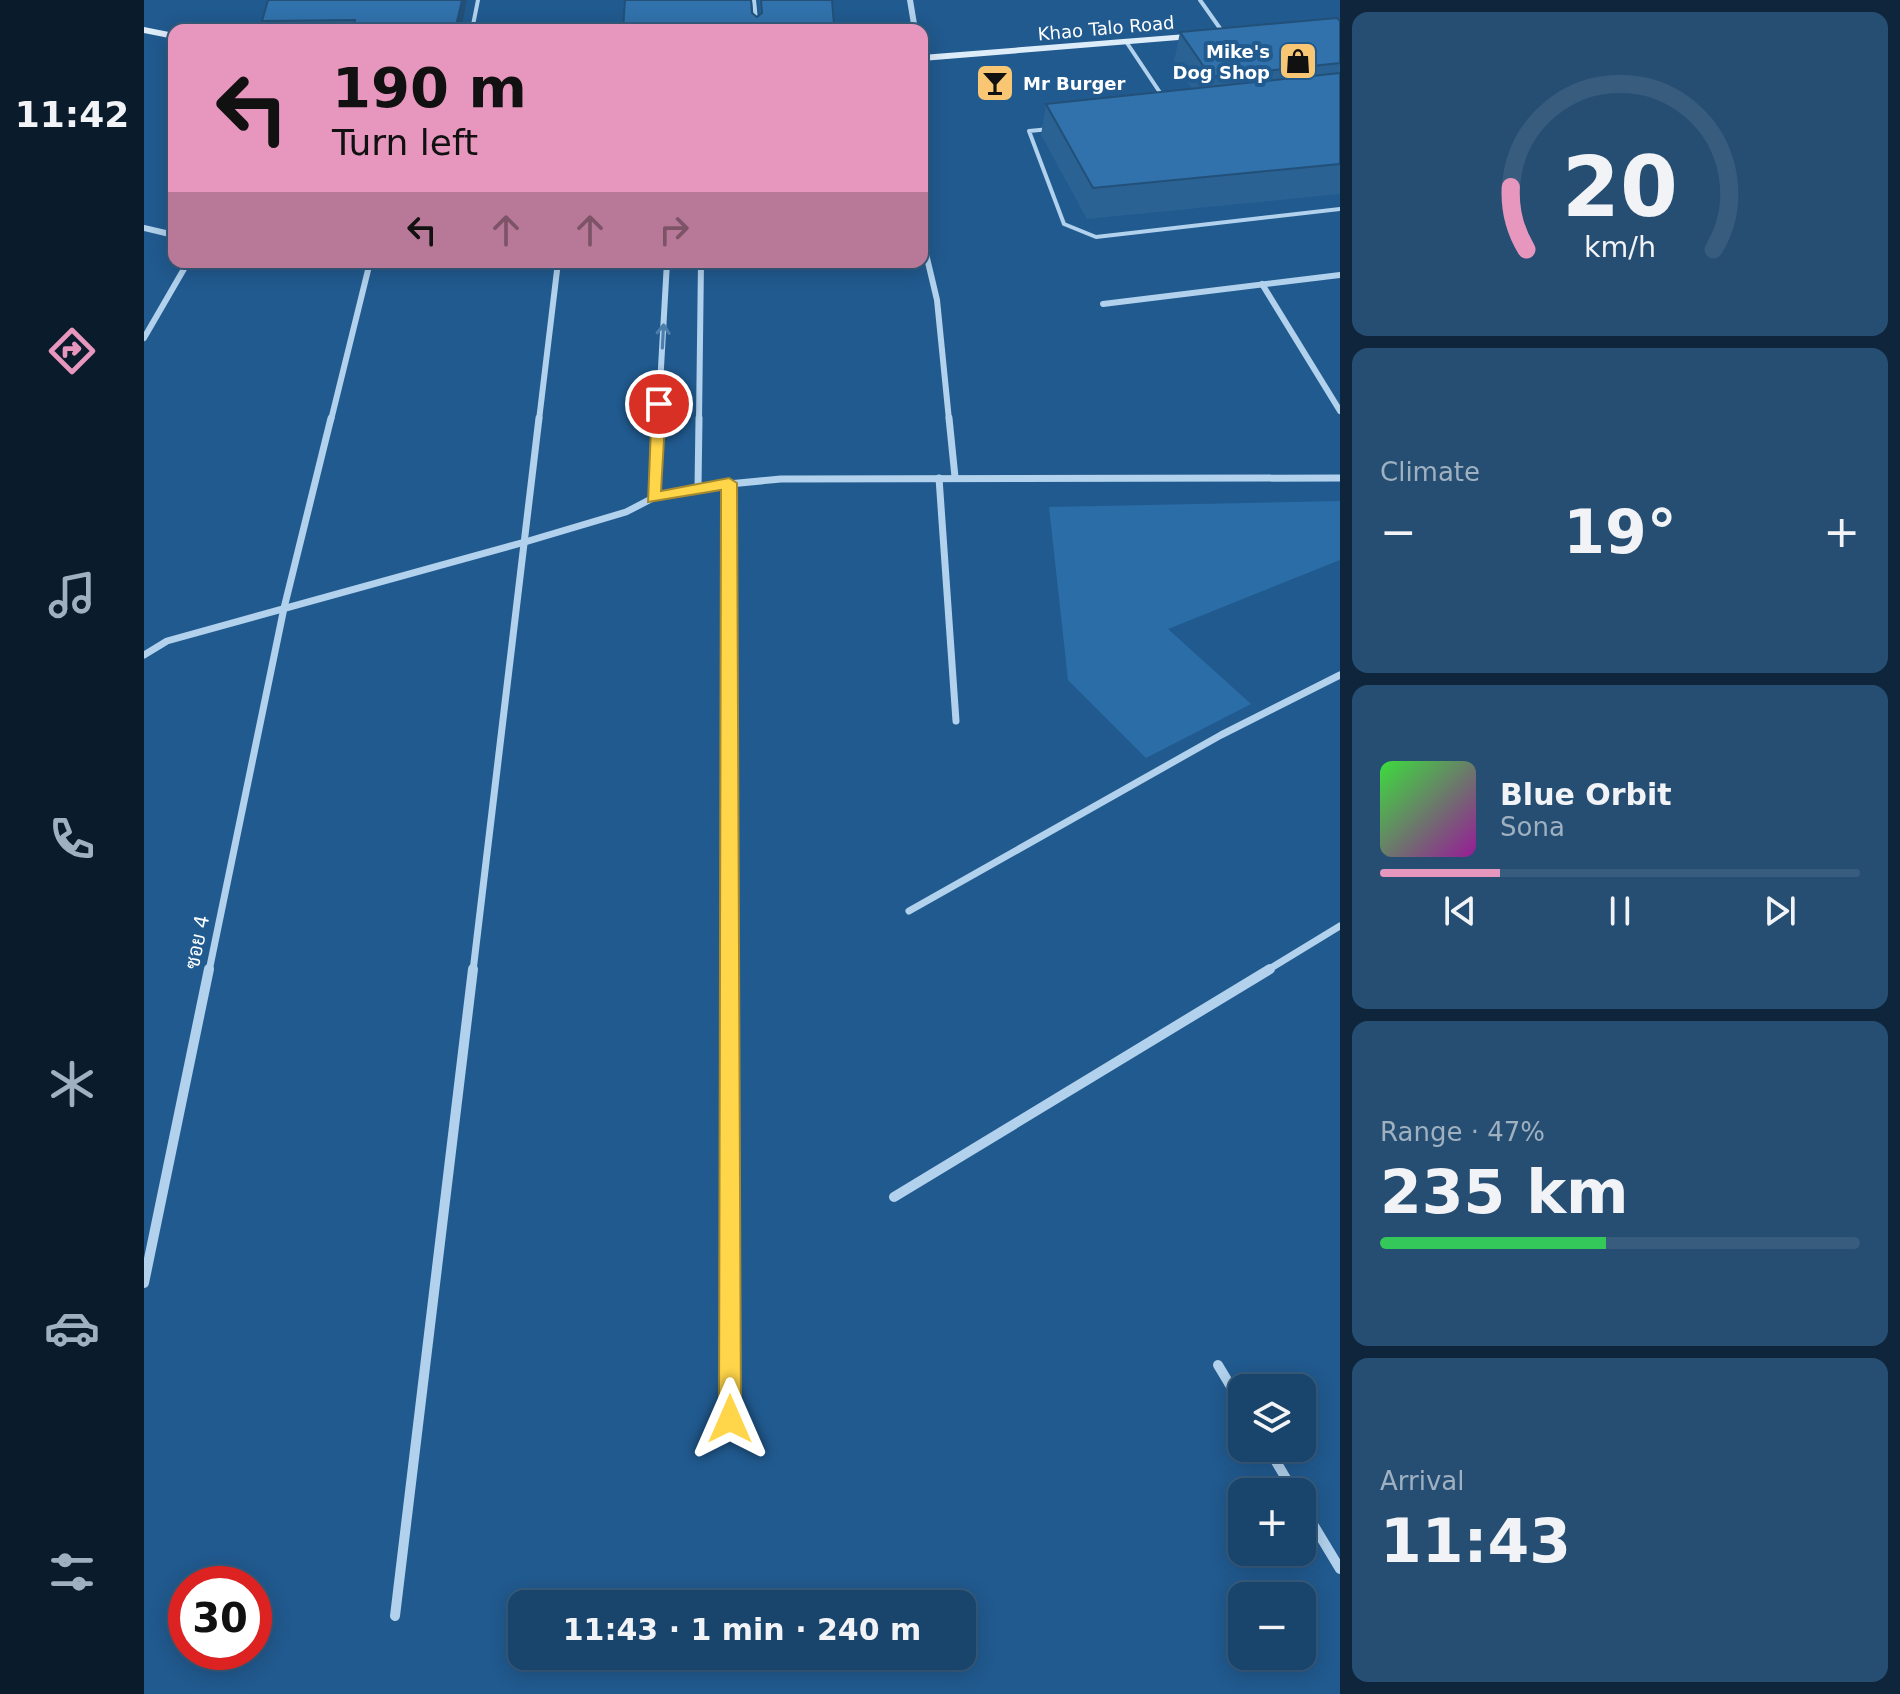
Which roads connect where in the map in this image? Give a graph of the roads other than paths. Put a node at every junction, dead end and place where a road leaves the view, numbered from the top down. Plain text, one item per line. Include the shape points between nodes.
1 (478, 0) edge
2 (754, 0) edge
3 (910, 0) edge
4 (1200, 0) edge
5 (473, 24) edge
6 (756, 24) edge
7 (914, 24) edge
8 (144, 30) edge
9 (1238, 33) edge
10 (1224, 34) junction
11 (168, 35) edge
12 (1127, 43) junction
13 (928, 58) edge
14 (1167, 103) edge
15 (1058, 128) edge
16 (1340, 209) edge
17 (144, 228) edge
18 (168, 234) edge
19 (928, 262) edge
20 (185, 268) edge
21 (369, 268) edge
22 (557, 268) edge
23 (667, 268) edge
24 (701, 268) edge
25 (1340, 275) edge
26 (1262, 284) junction
27 (1103, 304) dead end
28 (144, 338) edge
29 (1340, 391) edge
30 (1329, 392) junction
31 (1340, 411) edge
32 (955, 477) junction
33 (939, 478) junction
34 (1340, 478) edge
35 (729, 483) junction
36 (698, 487) junction
37 (653, 498) junction
38 (525, 542) junction
39 (284, 608) junction
40 (144, 655) edge
41 (1340, 675) edge
42 (956, 721) dead end
43 (909, 911) dead end
44 (1340, 926) edge
45 (894, 1197) dead end
46 (144, 1283) edge
47 (1218, 1365) dead end
48 (1228, 1382) edge
49 (730, 1419) dead end
50 (1316, 1529) edge
51 (1340, 1569) edge
52 (395, 1616) dead end

1 - 5 lane
2 - 6 lane
3 - 7 street
4 - 10 lane
8 - 11 street
9 - 10 street, Khao Talo Road
10 - 12 street, Khao Talo Road
12 - 13 street, Khao Talo Road
12 - 14 lane
15 - 16 lane via 1029,131 1064,224 1096,237
17 - 18 street
19 - 32 street via 937,300
20 - 28 street
21 - 39 street, ซอย 4
22 - 38 street
37 -> 23 street
24 - 36 street
25 - 26 street
26 - 27 street
26 - 30 street
29 - 30 street
30 - 31 street
32 - 33 street
32 - 34 street
33 - 35 street
33 - 42 street
35 - 36 street
35 - 49 street
36 - 37 street
37 - 38 street via 626,512
38 - 39 street
38 - 52 street
39 - 40 street via 167,641
39 - 46 street, ซอย 4
41 - 43 street via 1221,735
44 - 45 street
47 - 48 street
50 - 51 street

